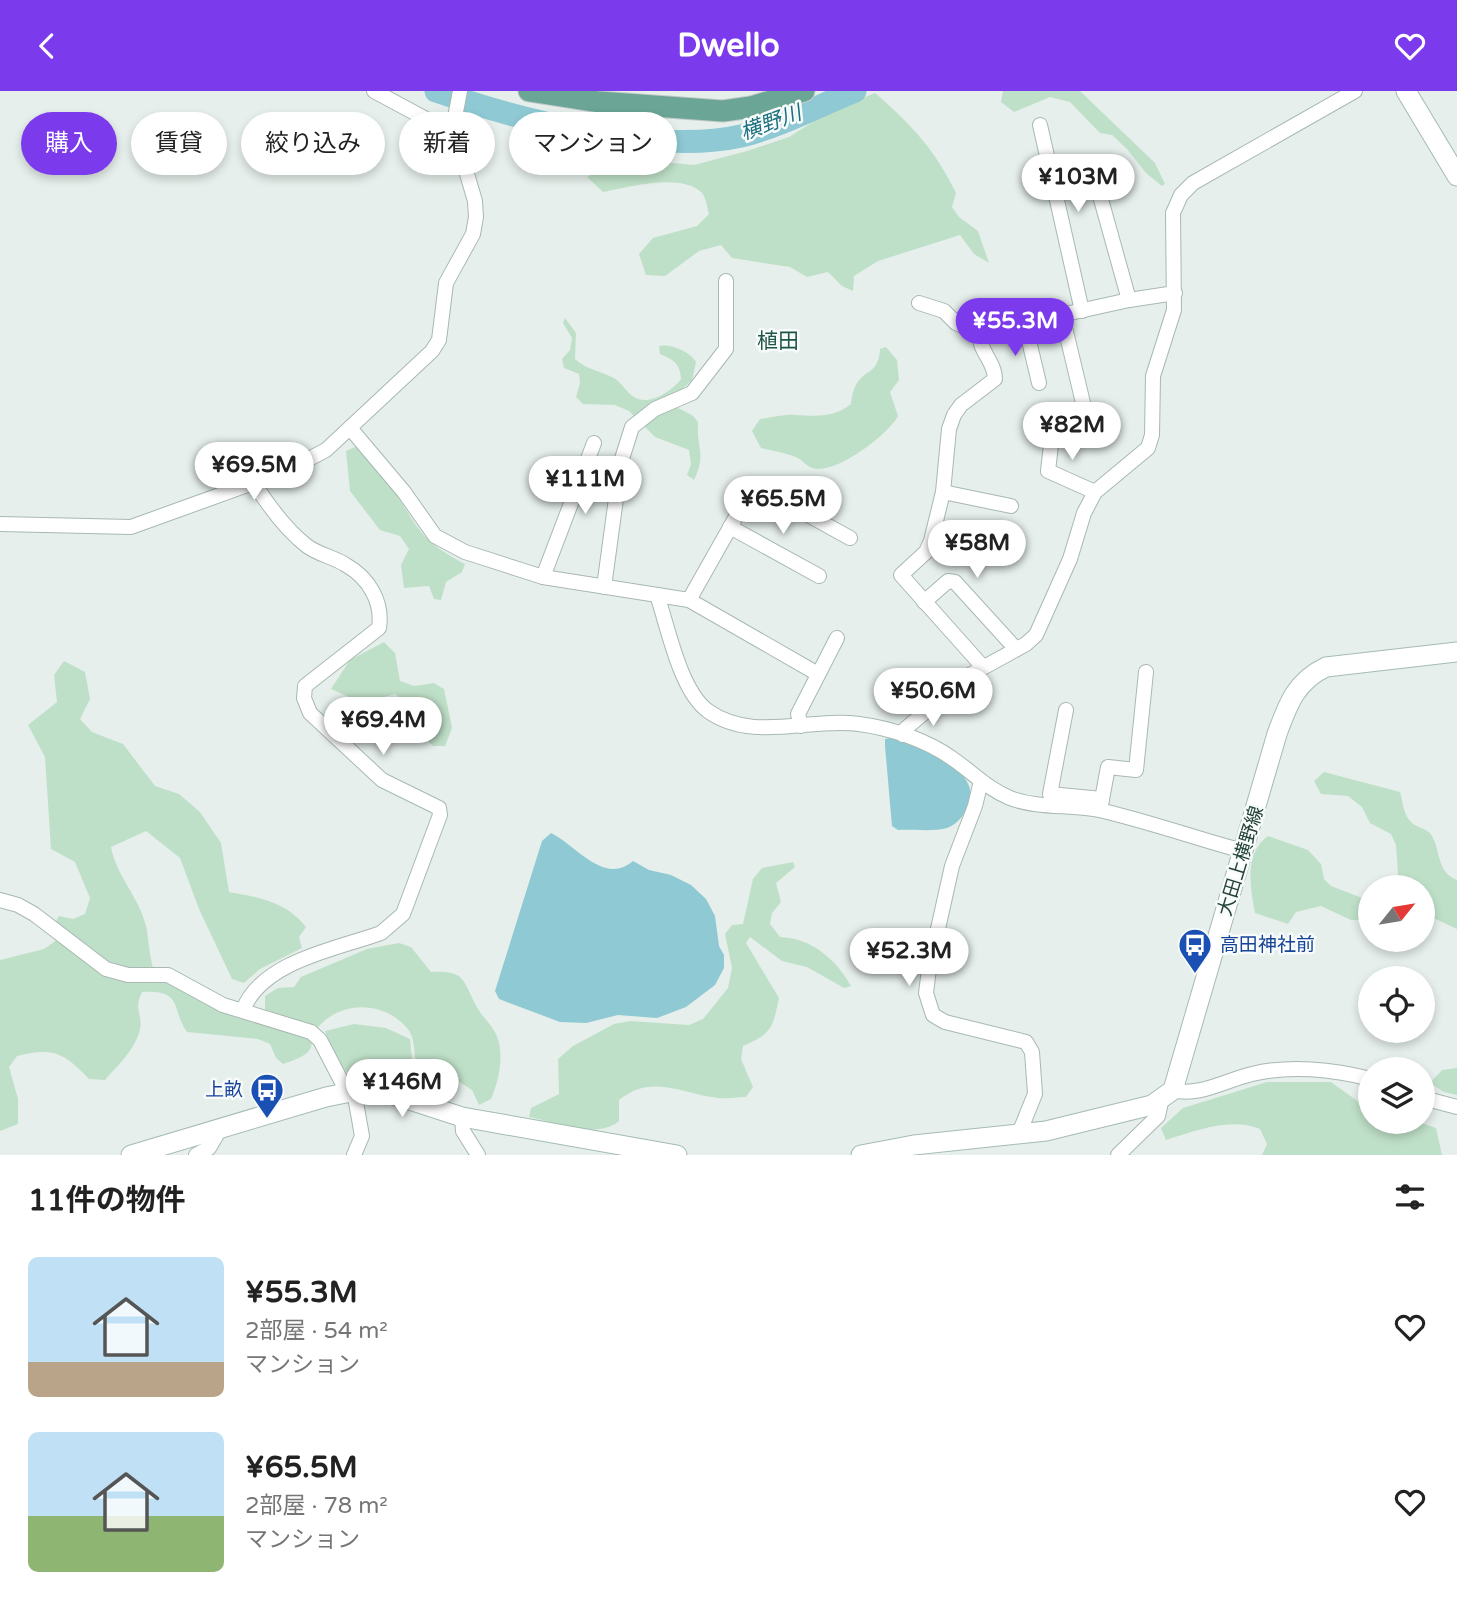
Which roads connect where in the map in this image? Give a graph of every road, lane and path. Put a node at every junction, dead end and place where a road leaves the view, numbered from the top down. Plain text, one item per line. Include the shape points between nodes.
1 (373, 91) edge
2 (460, 91) edge
3 (529, 91) edge
4 (804, 91) edge
5 (1355, 91) edge
6 (1406, 91) edge
7 (417, 112) edge
8 (457, 112) edge
9 (1040, 125) dead end
10 (1092, 167) dead end
11 (468, 175) edge
12 (1457, 176) edge
13 (726, 281) dead end
14 (1175, 293) junction
15 (1129, 300) junction
16 (919, 303) dead end
17 (1082, 311) junction
18 (1062, 315) junction
19 (1025, 324) junction
20 (979, 333) junction
21 (1039, 383) dead end
22 (1084, 407) dead end
23 (1053, 427) dead end
24 (350, 428) junction
25 (594, 443) dead end
26 (254, 483) junction
27 (943, 492) junction
28 (1095, 492) junction
29 (1012, 506) dead end
30 (0, 524) edge
31 (730, 527) junction
32 (850, 538) dead end
33 (819, 576) dead end
34 (543, 577) junction
35 (604, 587) junction
36 (657, 595) junction
37 (689, 600) junction
38 (924, 602) junction
39 (837, 638) dead end
40 (1016, 649) junction
41 (1457, 652) edge
42 (983, 667) junction
43 (1146, 672) dead end
44 (818, 674) junction
45 (1066, 710) dead end
46 (801, 726) junction
47 (904, 735) junction
48 (981, 781) junction
49 (1101, 805) junction
50 (1243, 851) junction
51 (0, 900) edge
52 (243, 1010) junction
53 (1358, 1077) edge
54 (350, 1092) junction
55 (1167, 1096) junction
56 (1435, 1101) edge
57 (1457, 1107) edge
58 (462, 1117) junction
59 (219, 1131) junction
60 (1018, 1136) junction
61 (131, 1155) edge
62 (196, 1155) edge
63 (354, 1155) edge
64 (478, 1155) edge
65 (677, 1155) edge
66 (861, 1155) edge
67 (1118, 1155) edge

1 - 7 street
2 - 8 street
3 - 4 main road via 598,102 723,111
5 - 14 street via 1194,183 1181,195 1173,213
6 - 12 main road
9 - 17 street
10 - 15 street
11 - 24 street via 476,217 473,234 446,283 439,340
13 - 35 street via 726,349 692,393 655,409 632,427 621,462
14 - 15 street
14 - 28 street via 1153,376 1152,435 1147,448
15 - 17 street
16 - 20 street via 944,311 956,323
17 - 18 street
18 - 19 street
18 - 22 street
19 - 20 street
19 - 21 street
20 - 27 street via 995,379 954,415 948,429
23 - 28 street via 1048,471
24 - 26 street via 326,450
24 - 34 street via 435,536 465,552
25 - 34 street
26 - 30 street via 131,527
26 - 52 street via 304,544 346,565 365,580 377,598 379,628 305,685 310,713 382,780 439,808 440,815 395,924 276,974 248,999
27 - 29 street
27 - 38 street via 932,541 901,575
28 - 40 street via 1036,635
31 - 32 street via 754,485
31 - 33 street
31 - 37 street
34 - 35 street
35 - 36 street
36 - 37 street
36 - 46 street via 691,693 705,709 747,726
37 - 44 street
38 - 40 street via 948,581 955,582
38 - 42 street
39 - 44 street
40 - 42 street
41 - 50 main road, 大田上横野線 via 1344,664 1311,674 1290,699
42 - 47 street via 905,729
43 - 49 street via 1136,770 1108,767
44 - 46 street via 798,714
45 - 49 street via 1050,793
46 - 47 street via 849,723
47 - 48 street via 942,752
48 - 49 street via 1027,804
48 - 60 street via 952,866 926,993 933,1015 945,1022 1026,1042 1032,1052 1035,1094
49 - 50 street
50 - 55 main road, 大田上横野線
51 - 52 street via 34,914 106,969 128,975 168,975 223,1005
52 - 54 street via 316,1036
53 - 55 street via 1313,1070 1271,1071
54 - 58 main road via 379,1090
54 - 59 main road
54 - 63 street via 362,1136
55 - 60 main road
55 - 67 street via 1158,1116
56 - 57 street
58 - 64 street via 463,1131
58 - 65 main road
59 - 61 main road
59 - 62 street via 213,1143
60 - 66 main road via 914,1145

